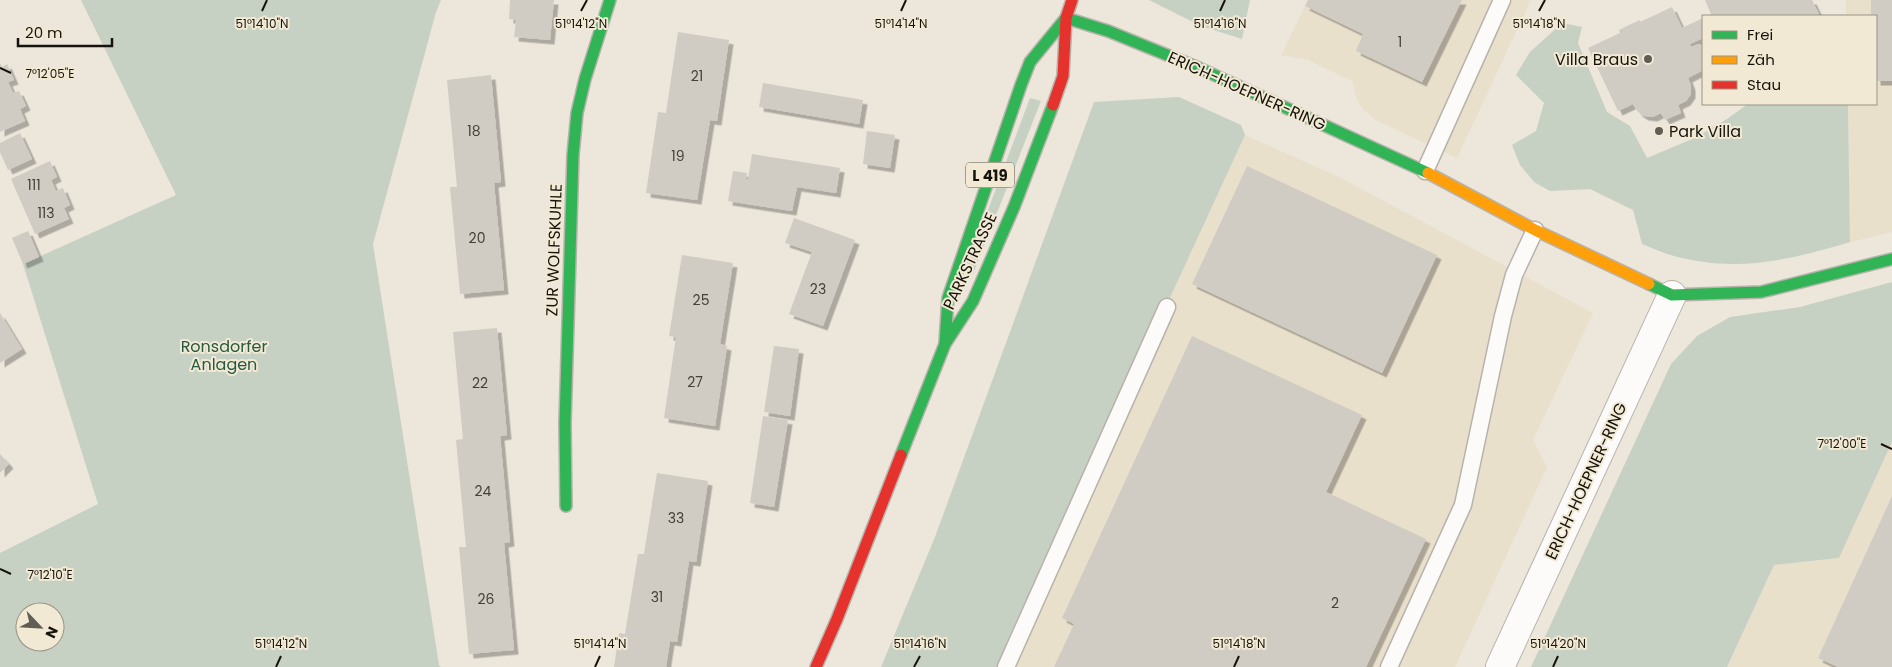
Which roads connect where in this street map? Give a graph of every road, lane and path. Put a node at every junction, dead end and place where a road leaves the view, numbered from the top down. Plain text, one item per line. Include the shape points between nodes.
1 (610, 0) edge
2 (1072, 0) edge
3 (1502, 0) edge
4 (1066, 18) junction
5 (1425, 171) junction
6 (1535, 230) junction
7 (1892, 259) edge
8 (1672, 295) junction
9 (1167, 306) dead end
10 (945, 344) junction
11 (566, 506) dead end
12 (816, 667) edge
13 (1006, 667) edge
14 (1389, 667) edge
15 (1500, 667) edge

1 - 11 street, ZUR WOLFSKUHLE via 585,79 577,113 573,155 565,423
2 - 4 street, PARKSTRASSE / L 419
3 - 5 lane
4 - 5 street, ERICH-HOEPNER-RING via 1108,31 1200,68
4 - 10 street, PARKSTRASSE / L 419 via 1063,76 1051,111 973,301
4 - 10 street, PARKSTRASSE / L 419 via 1030,62 1021,85 948,298
5 - 6 street, ERICH-HOEPNER-RING
6 - 8 street, ERICH-HOEPNER-RING
6 - 14 lane via 1514,275 1503,316 1463,505
7 - 8 street, ERICH-HOEPNER-RING via 1761,292
8 - 15 street, ERICH-HOEPNER-RING
9 - 13 lane
10 - 12 street, PARKSTRASSE / L 419

